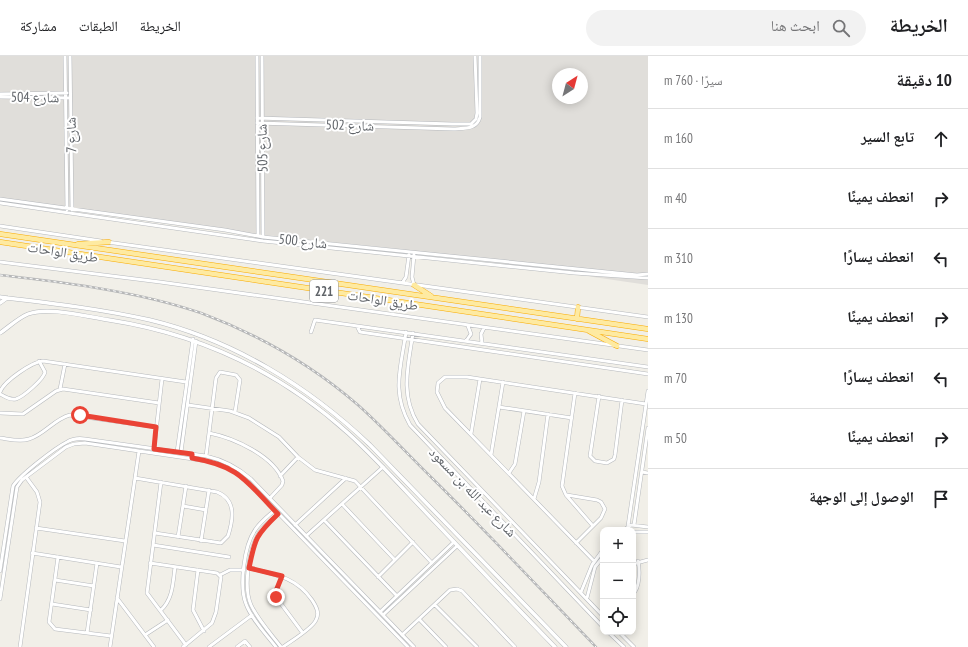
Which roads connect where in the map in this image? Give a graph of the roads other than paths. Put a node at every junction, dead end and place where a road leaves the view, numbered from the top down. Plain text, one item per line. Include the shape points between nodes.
1 (65, 56) edge
2 (70, 56) edge
3 (257, 56) edge
4 (262, 56) edge
5 (475, 56) edge
6 (480, 56) edge
7 (480, 86) junction
8 (476, 87) junction
9 (65, 93) junction
10 (70, 93) junction
11 (0, 94) edge
12 (36, 95) junction
13 (0, 97) edge
14 (65, 98) junction
15 (70, 98) junction
16 (257, 118) junction
17 (262, 118) junction
18 (257, 123) junction
19 (262, 123) junction
20 (412, 123) junction
21 (442, 126) junction
22 (412, 127) junction
23 (0, 199) edge
24 (0, 203) edge
25 (40, 205) junction
26 (40, 209) junction
27 (68, 209) junction
28 (72, 210) junction
29 (68, 213) junction
30 (72, 214) junction
31 (0, 226) edge
32 (0, 234) edge
33 (258, 238) junction
34 (263, 238) junction
35 (0, 242) edge
36 (109, 242) junction
37 (70, 245) junction
38 (382, 249) junction
39 (409, 251) junction
40 (414, 252) junction
41 (382, 253) junction
42 (408, 256) junction
43 (414, 256) junction
44 (458, 256) junction
45 (483, 259) junction
46 (458, 261) junction
47 (0, 262) edge
48 (482, 263) junction
49 (544, 268) junction
50 (647, 276) edge
51 (402, 283) junction
52 (414, 285) junction
53 (0, 297) edge
54 (432, 297) junction
55 (7, 298) junction
56 (0, 303) edge
57 (53, 304) junction
58 (578, 307) junction
59 (52, 312) junction
60 (648, 317) edge
61 (577, 319) junction
62 (357, 326) junction
63 (468, 326) junction
64 (484, 328) junction
65 (586, 329) junction
66 (648, 329) edge
67 (311, 332) dead end
68 (406, 332) junction
69 (0, 333) edge
70 (413, 333) junction
71 (405, 338) junction
72 (648, 339) edge
73 (194, 340) junction
74 (412, 340) junction
75 (466, 341) junction
76 (482, 343) junction
77 (617, 346) junction
78 (648, 350) edge
79 (39, 361) junction
80 (65, 364) junction
81 (632, 364) junction
82 (648, 367) edge
83 (630, 371) junction
84 (648, 374) edge
85 (480, 378) junction
86 (162, 379) junction
87 (186, 382) junction
88 (503, 382) junction
89 (60, 389) junction
90 (648, 391) edge
91 (0, 393) edge
92 (575, 393) junction
93 (599, 396) junction
94 (622, 400) junction
95 (159, 403) junction
96 (646, 404) junction
97 (188, 405) junction
98 (499, 407) junction
99 (212, 408) junction
100 (524, 411) junction
101 (235, 412) junction
102 (0, 413) edge
103 (548, 414) junction
104 (572, 418) junction
105 (156, 427) junction
106 (648, 428) edge
107 (209, 434) junction
108 (471, 434) junction
109 (0, 438) edge
110 (112, 443) junction
111 (647, 443) edge
112 (370, 445) junction
113 (112, 447) junction
114 (154, 449) junction
115 (365, 449) junction
116 (139, 451) junction
117 (177, 452) junction
118 (181, 452) junction
119 (192, 454) junction
120 (491, 455) junction
121 (51, 456) junction
122 (206, 456) junction
123 (298, 457) junction
124 (192, 458) junction
125 (383, 467) junction
126 (642, 472) junction
127 (509, 473) junction
128 (648, 473) edge
129 (280, 476) junction
130 (26, 477) junction
131 (135, 478) junction
132 (346, 478) junction
133 (161, 482) junction
134 (186, 486) junction
135 (361, 486) junction
136 (209, 490) junction
137 (566, 495) junction
138 (270, 498) junction
139 (534, 499) junction
140 (342, 504) junction
141 (11, 505) junction
142 (183, 506) junction
143 (206, 510) junction
144 (275, 510) junction
145 (278, 514) junction
146 (507, 517) junction
147 (324, 520) junction
148 (502, 522) junction
149 (296, 525) junction
150 (593, 526) junction
151 (628, 526) joint
152 (634, 526) junction
153 (36, 528) junction
154 (648, 528) edge
155 (636, 532) edge
156 (648, 532) edge
157 (155, 533) junction
158 (306, 536) junction
159 (178, 537) junction
160 (126, 541) junction
161 (201, 541) junction
162 (413, 542) junction
163 (454, 542) junction
164 (576, 543) junction
165 (153, 545) junction
166 (457, 546) junction
167 (32, 553) junction
168 (600, 554) edge
169 (58, 557) junction
170 (229, 557) dead end
171 (395, 560) junction
172 (648, 560) edge
173 (594, 561) junction
174 (600, 561) edge
175 (638, 562) joint
176 (97, 563) junction
177 (150, 563) junction
178 (432, 563) junction
179 (122, 567) junction
180 (175, 567) junction
181 (249, 568) junction
182 (2, 570) edge
183 (198, 570) junction
184 (244, 570) junction
185 (220, 575) junction
186 (282, 576) junction
187 (378, 576) junction
188 (55, 580) junction
189 (94, 586) junction
190 (636, 586) edge
191 (512, 591) junction
192 (581, 592) junction
193 (397, 596) junction
194 (506, 596) junction
195 (117, 598) junction
196 (587, 598) junction
197 (0, 599) edge
198 (52, 604) junction
199 (435, 604) junction
200 (91, 610) junction
201 (161, 610) junction
202 (380, 612) junction
203 (600, 613) edge
204 (384, 615) junction
205 (252, 616) junction
206 (419, 619) junction
207 (168, 620) junction
208 (600, 624) edge
209 (204, 631) junction
210 (302, 632) junction
211 (88, 633) junction
212 (145, 635) junction
213 (402, 635) junction
214 (621, 635) edge
215 (111, 636) junction
216 (613, 637) edge
217 (184, 646) edge
218 (20, 647) edge
219 (110, 647) edge
220 (154, 647) edge
221 (209, 647) edge
222 (237, 647) edge
223 (250, 647) edge
224 (276, 647) edge
225 (282, 647) edge
226 (408, 647) edge
227 (414, 647) edge
228 (446, 647) edge
229 (477, 647) edge
230 (515, 647) edge
231 (555, 647) edge
232 (566, 647) edge
233 (624, 647) edge
234 (634, 647) edge

1 - 9 street, شارع 7
2 - 10 street, شارع 7
3 - 16 street, شارع 505
4 - 17 street, شارع 505
5 - 8 street
6 - 7 street
7 - 8 street
7 - 21 street via 480,117 476,125 465,128
8 - 21 street via 477,113 474,121 468,124
9 - 10 street, شارع 504
9 - 12 street, شارع 504
9 - 14 street, شارع 7
10 - 15 street, شارع 7
11 - 12 street, شارع 504
12 - 13 street, شارع 504
12 - 14 street, شارع 504
14 - 15 street, شارع 504
14 - 27 street, شارع 7
15 - 28 street, شارع 7
16 - 17 street, شارع 502
16 - 18 street, شارع 505
17 - 19 street, شارع 505
17 - 20 street, شارع 502
18 - 19 street, شارع 502
18 - 33 street, شارع 505
19 - 22 street, شارع 502
19 - 34 street, شارع 505
20 - 21 street, شارع 502
20 - 22 street
21 - 22 street, شارع 502
23 - 25 street, شارع 500
24 - 26 street, شارع 500
25 - 26 street
25 - 27 street, شارع 500
26 - 29 street, شارع 500
27 - 28 street, شارع 500
27 - 29 street, شارع 7
28 - 30 street, شارع 7
28 - 33 street, شارع 500 via 225,230
29 - 30 street, شارع 500
30 - 33 street, شارع 500
31 - 36 street, طريق الواحات / 221
32 - 37 highway, طريق الواحات / 221
33 - 34 street, شارع 500
34 - 38 street, شارع 500
34 - 41 street, شارع 500
35 - 65 highway, طريق الواحات / 221
36 - 37 highway
36 - 51 street, طريق الواحات / 221
37 - 54 highway, طريق الواحات / 221
38 - 39 street, شارع 500
38 - 41 street
39 - 40 street, شارع 500
39 - 42 street
40 - 43 street
40 - 44 street, شارع 500
41 - 42 street, شارع 500
42 - 43 street, شارع 500
42 - 51 street via 406,277
43 - 46 street, شارع 500
43 - 52 street
44 - 45 street, شارع 500
44 - 46 street
45 - 48 street
45 - 49 street, شارع 500
46 - 48 street, شارع 500
47 - 63 street, طريق الواحات / 221
48 - 49 street, شارع 500
49 - 50 street, شارع 500
51 - 52 street, طريق الواحات / 221
52 - 54 highway
52 - 58 street, طريق الواحات / 221
53 - 55 street
54 - 61 highway, طريق الواحات / 221
55 - 56 street
55 - 57 street
57 - 59 street
57 - 112 street via 150,320 225,346 257,361 296,385
58 - 60 street, طريق الواحات / 221
58 - 61 highway
59 - 69 street via 40,311 26,315
59 - 73 street via 152,328
61 - 66 highway, طريق الواحات / 221
62 - 67 street via 315,320
62 - 68 street
62 - 71 street via 360,332
63 - 64 street, طريق الواحات / 221
63 - 75 street via 471,334
64 - 76 street via 481,334
64 - 77 street, طريق الواحات / 221
65 - 72 highway, طريق الواحات / 221
65 - 77 highway
68 - 70 street
68 - 71 street, شارع عبد الله بن مسعود
70 - 74 street, شارع عبد الله بن مسعود
70 - 75 street
71 - 74 street
71 - 148 street, شارع عبد الله بن مسعود via 398,389 405,417 417,434
73 - 87 street
73 - 97 street
73 - 115 street via 223,351 266,373 320,411
74 - 83 street
74 - 146 street, شارع عبد الله بن مسعود via 405,387 413,416 425,432
75 - 76 street
76 - 81 street
77 - 78 street, طريق الواحات / 221
79 - 80 street
79 - 91 street via 4,386
79 - 91 street via 45,372 41,380 18,398 8,398
80 - 86 street
80 - 89 street
81 - 82 street
81 - 83 street
83 - 84 street
85 - 88 street
85 - 108 street
85 - 108 street via 445,377 437,387 438,396 445,408
86 - 87 street
86 - 95 street
87 - 117 street
88 - 92 street
88 - 98 street
89 - 95 street
89 - 102 street via 23,414
90 - 96 street
92 - 93 street
92 - 104 street
93 - 94 street
93 - 94 street via 590,456 595,461 611,462 615,455
94 - 96 street
95 - 105 street
96 - 151 street
97 - 99 street
97 - 118 street
98 - 100 street
98 - 120 street
99 - 101 street
99 - 101 street via 216,378 218,374 225,372 236,375 240,380
99 - 107 street
100 - 103 street
100 - 127 street via 515,464
101 - 123 street via 268,428
103 - 104 street
103 - 139 street via 539,482
104 - 137 street via 562,481
105 - 109 street via 70,415 61,418 30,439
105 - 114 street
106 - 111 street
107 - 122 street
107 - 129 street via 244,445 264,458
108 - 120 street
110 - 113 street
110 - 114 street
110 - 121 street via 76,439 66,443
111 - 126 street
112 - 115 street
112 - 191 street
113 - 116 street
113 - 121 street via 77,443
114 - 117 street
115 - 125 street
116 - 124 street
116 - 131 street
117 - 118 street
118 - 119 street
119 - 122 street
119 - 124 street
120 - 127 street
121 - 130 street
121 - 141 street via 16,481 12,490
122 - 138 street via 224,461 242,471
123 - 129 street
123 - 132 street via 315,470
124 - 144 street via 231,469 248,482
125 - 135 street
125 - 163 street
126 - 128 street
126 - 152 street
127 - 139 street
129 - 138 street via 283,484
130 - 141 street via 17,487
130 - 153 street via 38,492 40,500
131 - 133 street
131 - 160 street
132 - 135 street
132 - 149 street
133 - 134 street
133 - 157 street
134 - 136 street
134 - 142 street
135 - 140 street
135 - 162 street
136 - 143 street
136 - 161 street via 227,497 232,507 232,515 226,539 217,543
137 - 150 street
137 - 150 street via 597,500 604,505 604,514
138 - 149 street
139 - 164 street
140 - 147 street
140 - 171 street
141 - 182 street
142 - 143 street
142 - 159 street
143 - 161 street
144 - 145 street
144 - 184 street via 252,535
145 - 181 street via 260,532 252,551
145 - 226 street
146 - 148 street
146 - 192 street, شارع عبد الله بن مسعود
147 - 158 street
147 - 187 street
148 - 208 street, شارع عبد الله بن مسعود
149 - 158 street
150 - 164 street
151 - 152 street
152 - 154 street
153 - 160 street
153 - 167 street
155 - 156 street
157 - 159 street
157 - 165 street
158 - 202 street
159 - 161 street
160 - 179 street
162 - 171 street
162 - 178 street
163 - 166 street
163 - 178 street
164 - 173 street
165 - 170 street
165 - 177 street
166 - 194 street
166 - 204 street
167 - 169 street
167 - 218 street
168 - 173 street
169 - 176 street
169 - 188 street
171 - 187 street
172 - 175 street
173 - 192 street
174 - 196 street via 595,568
175 - 190 street
176 - 179 street
176 - 189 street
177 - 180 street
177 - 201 street via 147,593
178 - 193 street
179 - 195 street
180 - 183 street
180 - 201 street via 170,596
181 - 186 street
181 - 225 street via 248,596 251,605
182 - 197 street
183 - 185 street
183 - 209 street via 193,610
184 - 185 street via 230,570
184 - 205 street via 244,598
185 - 209 street via 216,616
186 - 210 street via 276,597
186 - 210 street via 304,590 317,610 318,615 314,623
187 - 193 street
188 - 189 street
188 - 198 street
189 - 200 street
191 - 194 street
191 - 232 street
192 - 196 street, شارع عبد الله بن مسعود
193 - 202 street
194 - 231 street
195 - 212 street
195 - 215 street
196 - 203 street, شارع عبد الله بن مسعود
198 - 200 street
198 - 211 street via 49,622 53,628
199 - 206 street
199 - 229 street
199 - 230 street via 450,590 459,589
200 - 211 street
201 - 207 street
202 - 204 street
204 - 213 street
205 - 221 street
205 - 224 street
206 - 213 street
206 - 228 street
207 - 212 street
207 - 217 street
209 - 217 street
210 - 225 street
211 - 215 street
212 - 220 street
213 - 227 street
214 - 234 street
215 - 219 street
216 - 233 street
222 - 223 street via 245,640

